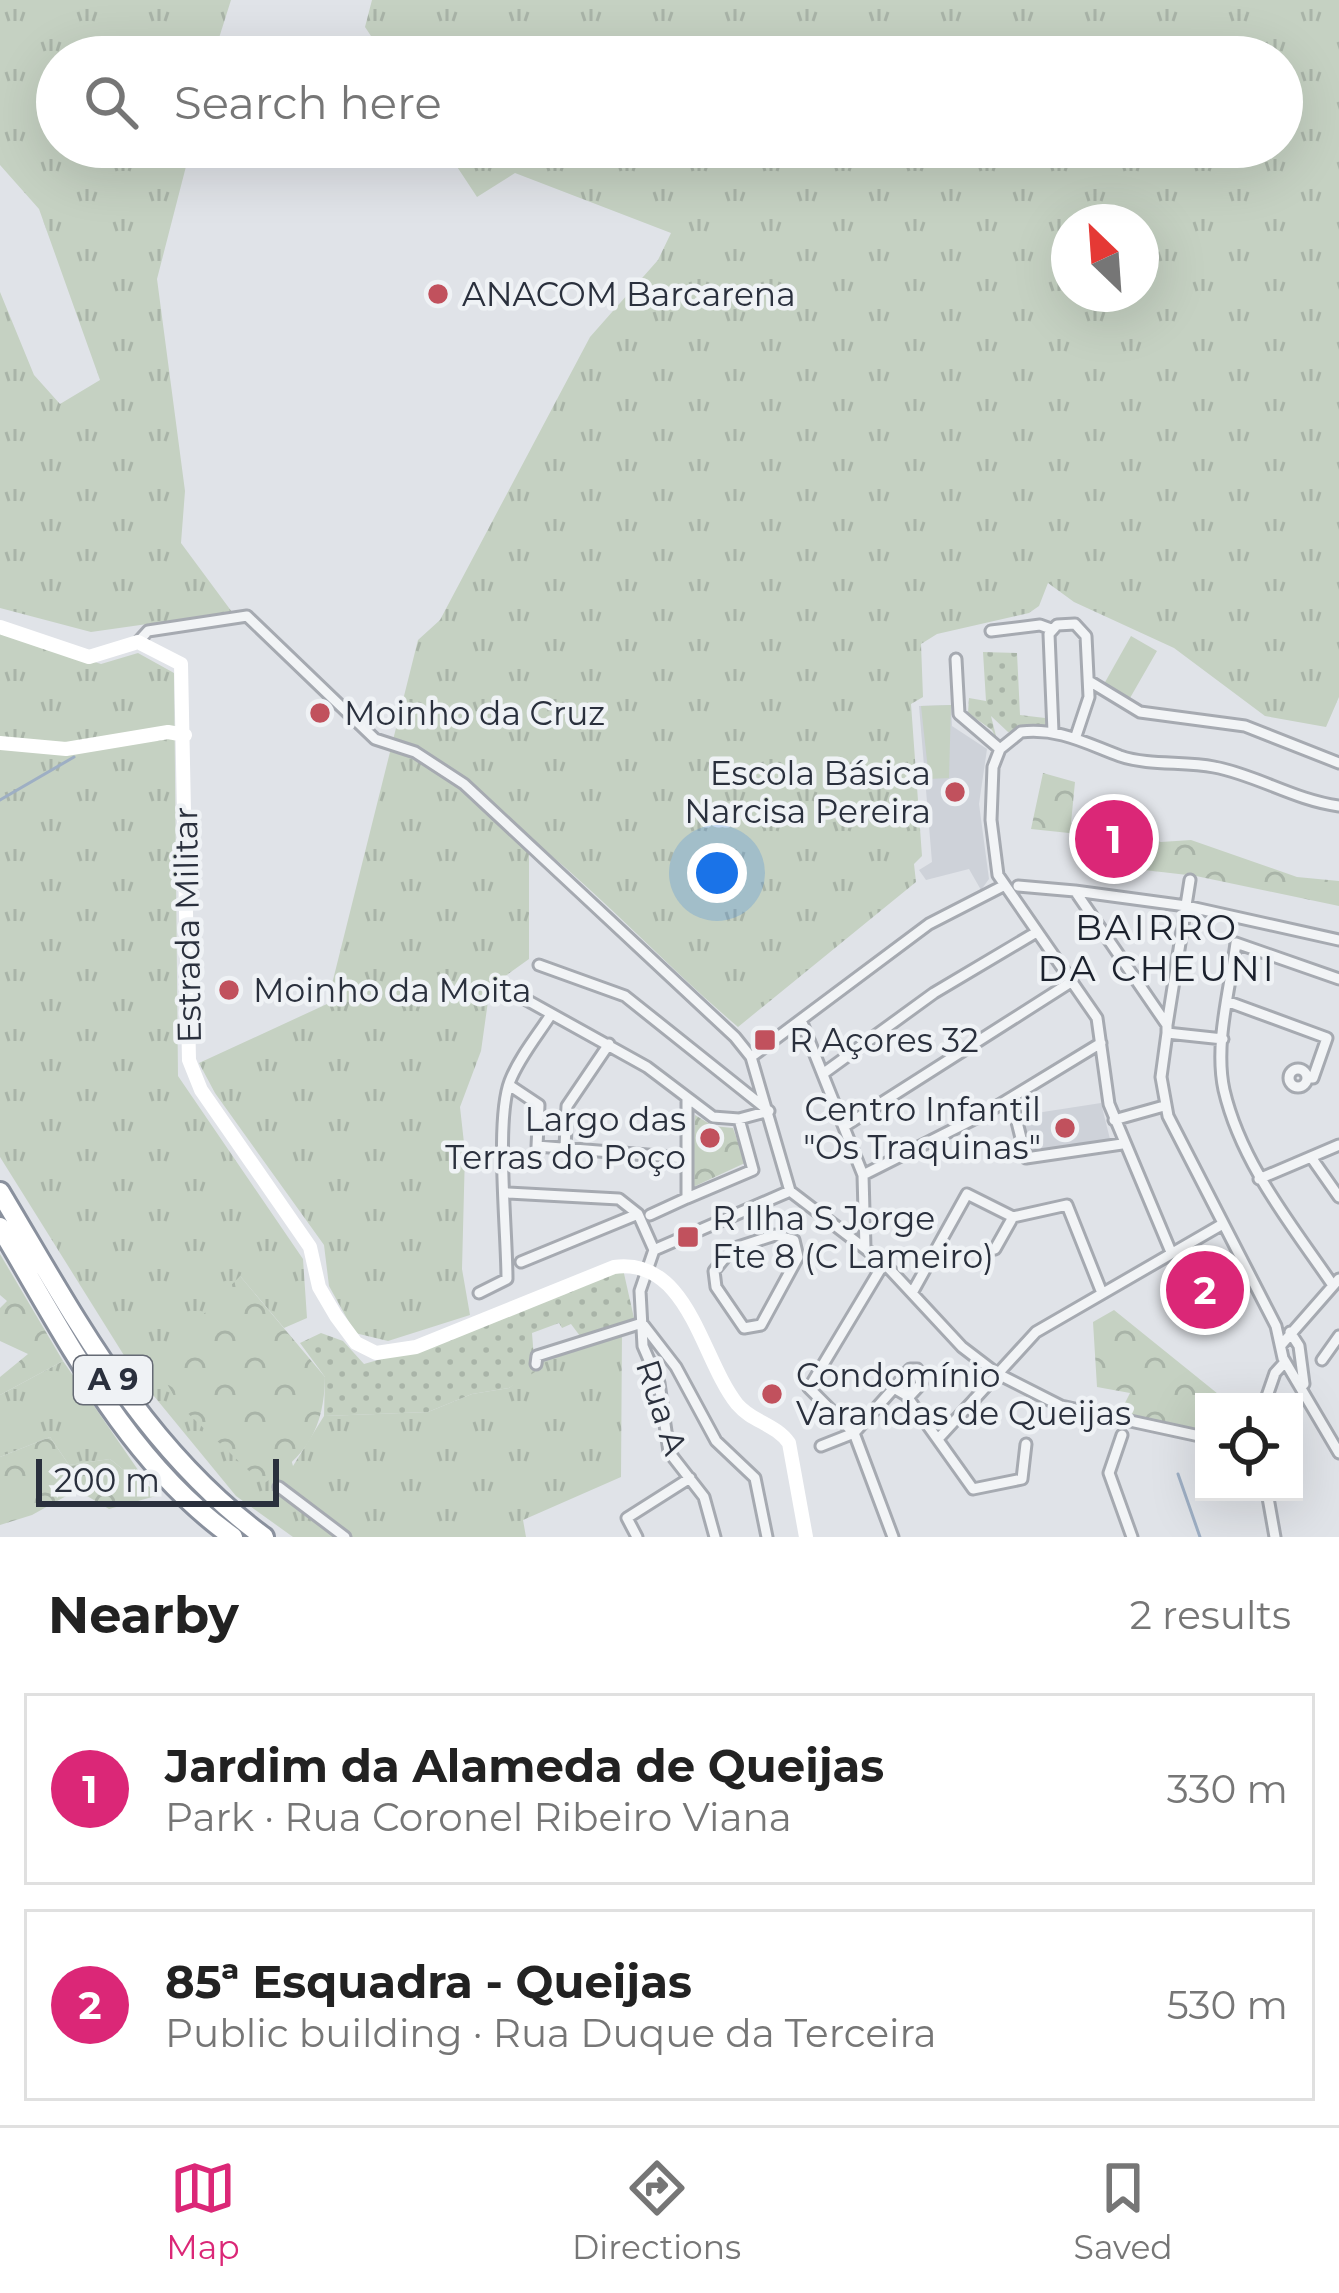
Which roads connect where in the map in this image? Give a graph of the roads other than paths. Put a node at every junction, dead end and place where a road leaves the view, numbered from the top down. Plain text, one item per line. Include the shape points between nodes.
1 (0, 626) edge
2 (1051, 629) junction
3 (1010, 631) junction
4 (991, 632) dead end
5 (138, 643) junction
6 (1010, 649) dead end
7 (956, 659) dead end
8 (1089, 681) junction
9 (185, 704) junction
10 (1052, 732) junction
11 (185, 735) junction
12 (1076, 736) junction
13 (154, 737) junction
14 (0, 742) edge
15 (1000, 749) junction
16 (1339, 763) edge
17 (185, 766) junction
18 (1339, 806) edge
19 (1190, 880) dead end
20 (1003, 886) junction
21 (1018, 886) dead end
22 (1075, 891) junction
23 (1186, 906) junction
24 (1035, 933) junction
25 (1339, 940) edge
26 (539, 965) dead end
27 (1339, 980) edge
28 (1071, 982) junction
29 (505, 988) dead end
30 (1229, 1002) junction
31 (550, 1016) junction
32 (801, 1020) junction
33 (1167, 1029) junction
34 (1223, 1040) junction
35 (1102, 1043) junction
36 (609, 1044) junction
37 (751, 1057) junction
38 (824, 1073) junction
39 (1307, 1078) dead end
40 (509, 1085) junction
41 (1010, 1098) junction
42 (686, 1099) junction
43 (1164, 1106) junction
44 (769, 1111) junction
45 (739, 1119) junction
46 (1114, 1120) junction
47 (845, 1126) junction
48 (1122, 1144) junction
49 (1339, 1144) edge
50 (565, 1147) junction
51 (1311, 1157) junction
52 (684, 1158) junction
53 (863, 1175) junction
54 (1259, 1179) junction
55 (974, 1183) dead end
56 (790, 1191) junction
57 (0, 1192) edge
58 (508, 1192) junction
59 (968, 1194) junction
60 (1339, 1197) edge
61 (687, 1198) junction
62 (638, 1214) junction
63 (650, 1215) dead end
64 (1013, 1217) junction
65 (721, 1221) junction
66 (1221, 1226) junction
67 (0, 1227) edge
68 (865, 1249) junction
69 (994, 1249) dead end
70 (654, 1250) junction
71 (732, 1250) junction
72 (1171, 1252) junction
73 (521, 1262) dead end
74 (884, 1263) junction
75 (649, 1270) junction
76 (1336, 1281) edge
77 (479, 1293) dead end
78 (912, 1293) junction
79 (1102, 1293) junction
80 (642, 1323) junction
81 (1339, 1336) edge
82 (1290, 1340) junction
83 (1299, 1360) junction
84 (1322, 1360) dead end
85 (1286, 1363) junction
86 (536, 1364) dead end
87 (996, 1372) junction
88 (894, 1388) junction
89 (1306, 1389) junction
90 (1268, 1393) edge
91 (908, 1398) junction
92 (1117, 1419) junction
93 (1135, 1423) junction
94 (854, 1433) junction
95 (1122, 1435) junction
96 (1195, 1435) edge
97 (938, 1439) junction
98 (1026, 1444) dead end
99 (821, 1446) dead end
100 (1338, 1448) edge
101 (689, 1478) junction
102 (279, 1487) dead end
103 (1269, 1501) edge
104 (1125, 1534) edge
105 (233, 1537) edge
106 (264, 1537) edge
107 (345, 1537) edge
108 (637, 1537) edge
109 (716, 1537) edge
110 (767, 1537) edge
111 (806, 1537) edge
112 (893, 1537) edge
113 (1275, 1537) edge

1 - 5 street via 89,657
2 - 3 street
2 - 8 street via 1083,628
2 - 10 street
3 - 4 street
3 - 6 street
5 - 9 street, Estrada Militar via 181,664
5 - 37 street via 148,631 247,616 375,739 415,752 464,784
7 - 15 street via 959,714
8 - 12 street
8 - 16 street via 1140,712 1245,726
9 - 11 street, Estrada Militar
9 - 13 street
10 - 12 street
10 - 15 street via 1021,733
11 - 13 street
11 - 17 street, Estrada Militar
12 - 18 street via 1120,756 1211,766
13 - 14 street via 66,749
13 - 17 street
15 - 20 street via 991,792
17 - 75 street, Estrada Militar via 193,1074 310,1246 319,1287 356,1343 376,1353 416,1347 614,1267
19 - 23 street
20 - 24 street
20 - 32 street via 939,917
21 - 22 street
22 - 23 street
22 - 33 street
23 - 25 street
23 - 33 street
24 - 28 street
24 - 38 street
26 - 44 street via 625,996
27 - 30 street via 1236,943
28 - 35 street
28 - 47 street
29 - 31 street
30 - 34 street
30 - 39 street via 1327,1038
31 - 36 street
31 - 40 street
32 - 37 street
32 - 38 street
33 - 34 street
33 - 43 street
34 - 54 street via 1224,1089
35 - 41 street
35 - 46 street
36 - 42 street
36 - 50 street via 567,1106
37 - 44 street
38 - 47 street
40 - 50 street via 538,1105 537,1146
40 - 58 street via 502,1172
41 - 48 street via 1026,1158
41 - 53 street
42 - 45 street via 713,1117
42 - 52 street
43 - 46 street
43 - 66 street
44 - 45 street
44 - 56 street
45 - 61 street via 753,1170
46 - 48 street
47 - 53 street
48 - 72 street
49 - 51 street
50 - 52 street
51 - 54 street
51 - 60 street
52 - 61 street
53 - 68 street
54 - 76 street
55 - 59 street
56 - 65 street
56 - 68 street
57 - 106 highway, A 9 via 147,1427 191,1478
58 - 62 street via 601,1195
58 - 77 street via 507,1279
59 - 64 street
59 - 78 street
61 - 63 street
62 - 70 street
62 - 73 street
64 - 69 street
64 - 79 street via 1067,1204
65 - 70 street
65 - 71 street
66 - 72 street
66 - 82 street
67 - 105 highway, A 9 via 110,1410 179,1491
68 - 74 street
70 - 75 street, Rua A
71 - 71 street via 714,1283 738,1324 757,1328 798,1257 796,1243 775,1235
72 - 79 street
74 - 78 street
74 - 94 street via 810,1384 815,1399
75 - 80 street, Rua A via 640,1291
75 - 111 street via 676,1292 738,1405 789,1443
76 - 82 street
78 - 87 street
79 - 87 street via 1036,1332
80 - 86 street via 572,1342 537,1356
80 - 101 street, Rua A via 669,1452
80 - 110 street via 716,1441 755,1478
81 - 84 street
82 - 83 street
82 - 85 street
83 - 85 street
83 - 89 street
85 - 89 street
85 - 90 street
87 - 92 street via 1061,1406
87 - 97 street
88 - 91 street
88 - 91 street via 917,1370 921,1384
88 - 94 street
89 - 100 street
91 - 97 street
92 - 93 street
92 - 95 street
93 - 95 street
93 - 96 street
94 - 99 street
94 - 112 street
95 - 104 street via 1109,1473
97 - 98 street via 969,1487 980,1491 1022,1479
101 - 108 street via 627,1518
101 - 109 street, Rua A
102 - 107 street
103 - 113 street

